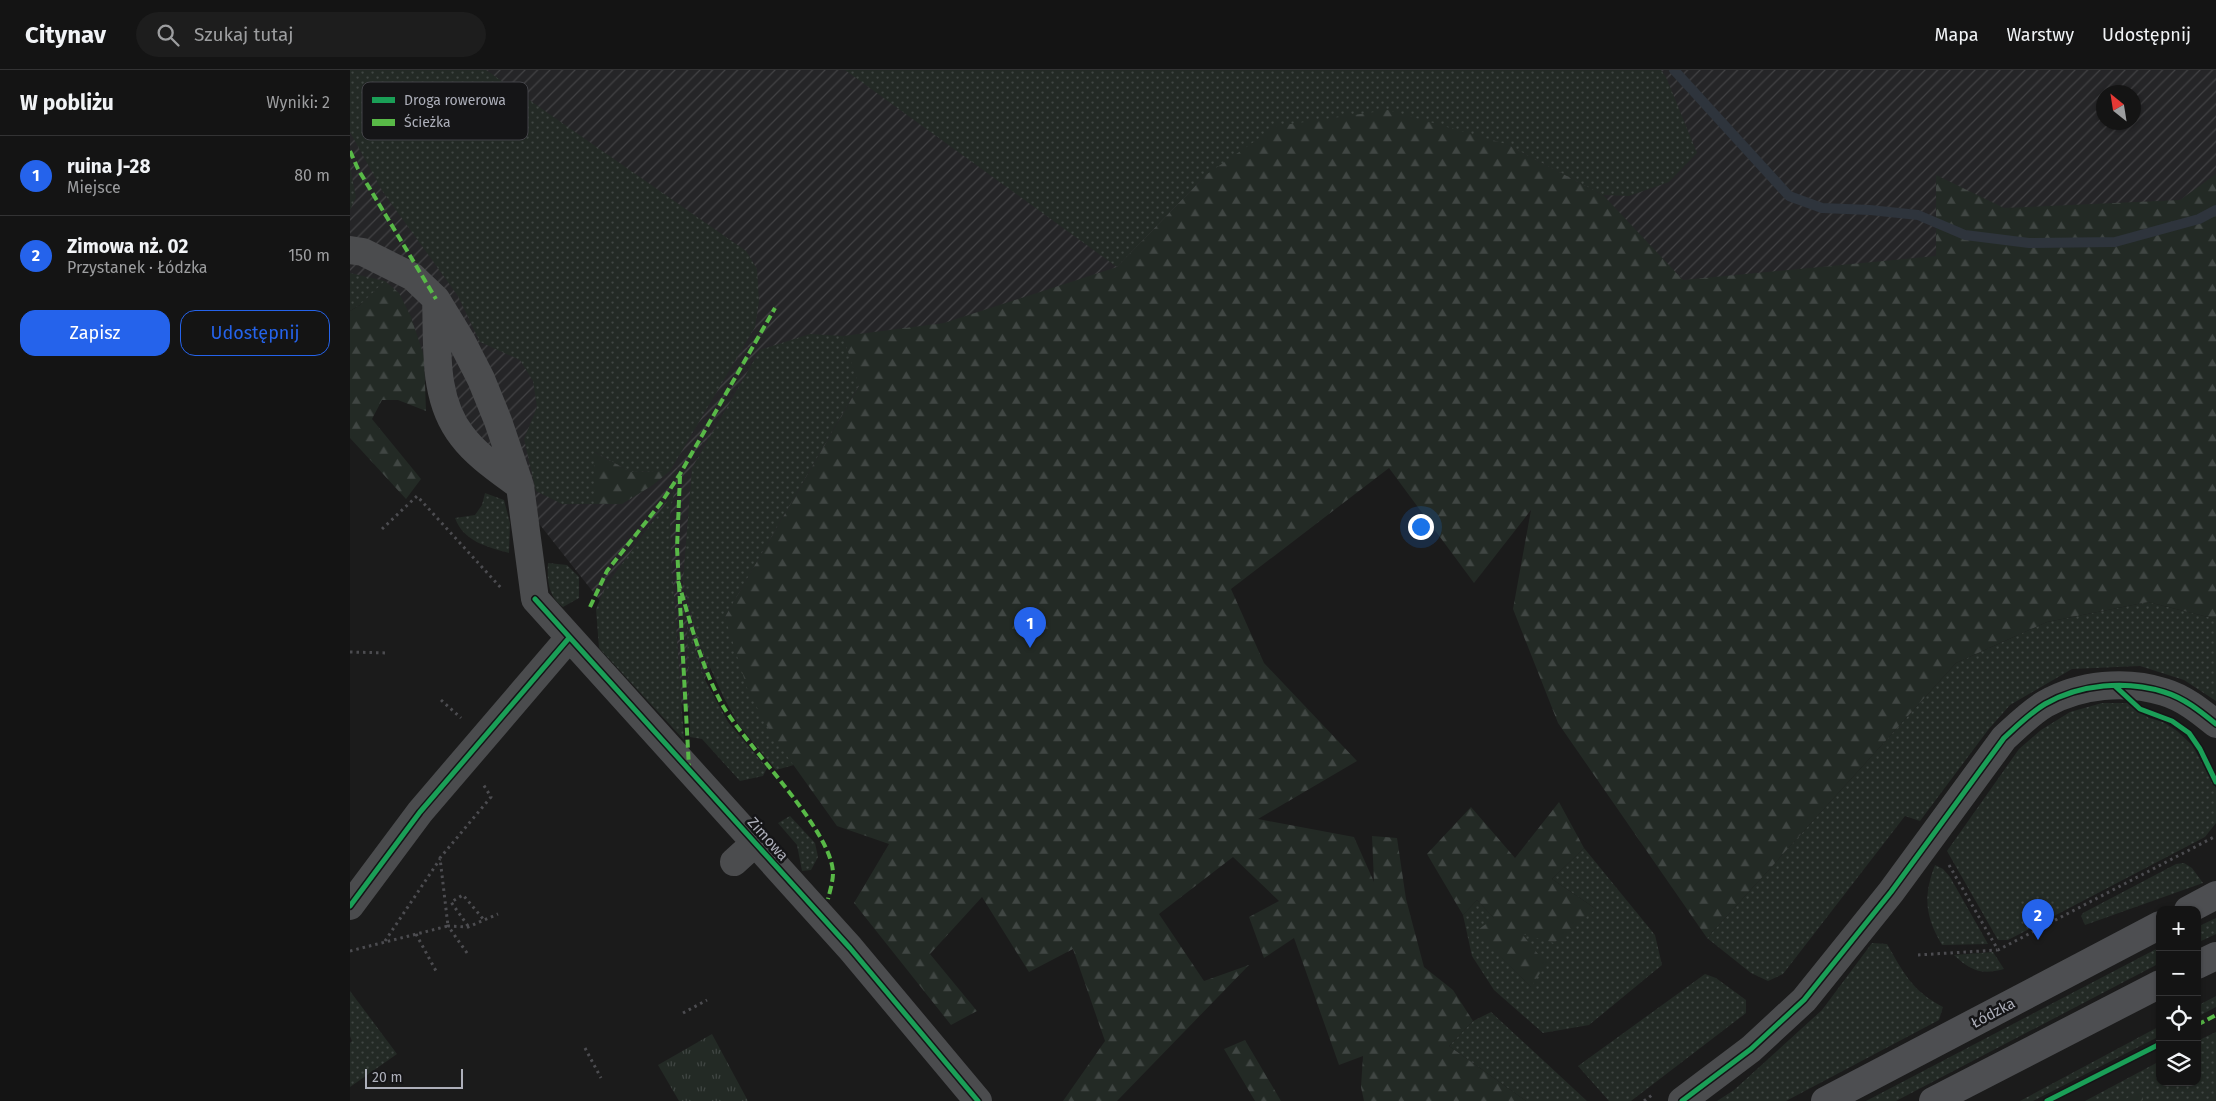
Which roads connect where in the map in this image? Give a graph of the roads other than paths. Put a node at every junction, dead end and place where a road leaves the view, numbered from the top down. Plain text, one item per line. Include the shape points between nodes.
1 (350, 250) edge
2 (436, 300) junction
3 (520, 486) junction
4 (569, 638) junction
5 (2216, 724) edge
6 (755, 843) junction
7 (734, 862) dead end
8 (2216, 895) edge
9 (350, 906) edge
10 (2195, 906) edge
11 (2156, 926) edge
12 (2216, 956) edge
13 (2201, 963) edge
14 (2156, 986) edge
15 (1671, 1095) edge
16 (978, 1101) edge
17 (1825, 1101) edge
18 (1933, 1101) edge

1 - 2 street via 363,252 413,277
2 - 3 street via 481,379
2 - 3 street via 441,390 446,410 462,436 477,452
3 - 4 street, Zimowa via 535,599
4 - 6 street, Zimowa
4 - 9 street via 420,812
5 - 15 street via 2194,706 2165,692 2131,686 2099,686 2073,691 2045,704 2004,738 1804,1000 1751,1049
6 - 7 street
6 - 16 street, Zimowa via 850,948
8 - 10 main road
11 - 17 main road, Łódzka
12 - 13 main road
14 - 18 main road

